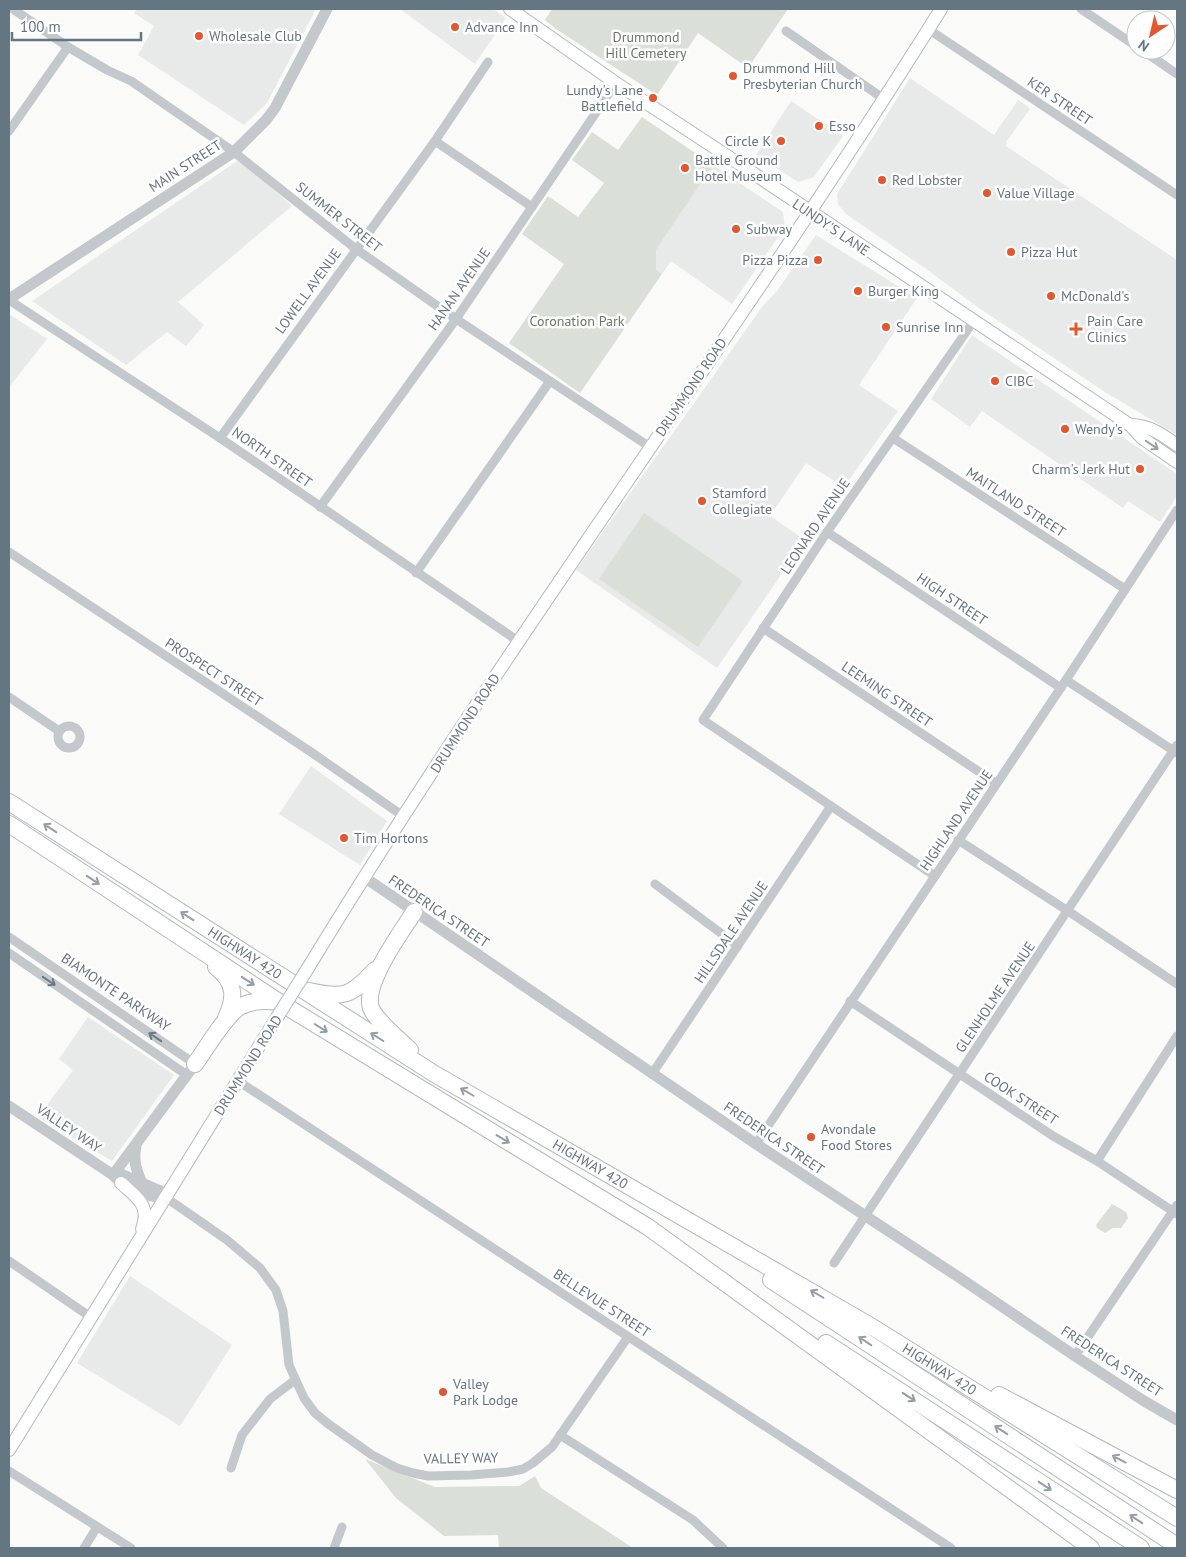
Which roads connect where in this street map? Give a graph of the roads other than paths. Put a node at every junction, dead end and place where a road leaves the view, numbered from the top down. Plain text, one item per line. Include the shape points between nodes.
1 (13, 9) edge
2 (327, 9) edge
3 (510, 9) edge
4 (941, 9) edge
5 (1081, 9) edge
6 (928, 30) junction
7 (786, 31) dead end
8 (1126, 39) edge
9 (68, 47) junction
10 (1157, 60) edge
11 (488, 62) dead end
12 (1177, 74) edge
13 (616, 83) junction
14 (884, 99) junction
15 (9, 131) edge
16 (435, 141) junction
17 (234, 152) junction
18 (1177, 195) edge
19 (532, 207) junction
20 (809, 211) junction
21 (356, 249) junction
22 (9, 300) edge
23 (456, 319) junction
24 (973, 322) junction
25 (550, 381) junction
26 (1130, 425) junction
27 (220, 438) junction
28 (893, 438) junction
29 (1177, 444) edge
30 (650, 447) junction
31 (1177, 462) edge
32 (320, 507) junction
33 (1177, 510) edge
34 (827, 532) junction
35 (9, 552) edge
36 (416, 573) junction
37 (1125, 589) junction
38 (763, 628) junction
39 (518, 641) junction
40 (1064, 684) junction
41 (9, 698) edge
42 (59, 731) dead end
43 (1176, 750) edge
44 (996, 784) junction
45 (9, 802) edge
46 (832, 806) junction
47 (404, 816) junction
48 (9, 824) edge
49 (958, 840) junction
50 (935, 876) junction
51 (364, 877) junction
52 (656, 884) dead end
53 (1068, 911) junction
54 (414, 912) junction
55 (9, 937) edge
56 (192, 945) junction
57 (738, 946) junction
58 (9, 954) edge
59 (383, 961) junction
60 (1177, 984) edge
61 (301, 990) junction
62 (850, 1001) junction
63 (279, 1002) junction
64 (222, 1025) junction
65 (1177, 1036) edge
66 (191, 1070) junction
67 (433, 1072) junction
68 (652, 1074) junction
69 (960, 1074) junction
70 (238, 1081) junction
71 (9, 1106) edge
72 (141, 1137) junction
73 (756, 1144) junction
74 (1096, 1161) junction
75 (616, 1178) junction
76 (117, 1179) junction
77 (142, 1183) junction
78 (165, 1197) junction
79 (1176, 1210) edge
80 (865, 1216) junction
81 (648, 1227) junction
82 (135, 1245) junction
83 (9, 1261) edge
84 (834, 1262) dead end
85 (92, 1318) junction
86 (874, 1328) junction
87 (628, 1337) junction
88 (1075, 1356) junction
89 (295, 1380) junction
90 (1176, 1418) edge
91 (560, 1435) junction
92 (11, 1442) edge
93 (231, 1468) dead end
94 (9, 1471) edge
95 (1177, 1490) edge
96 (1177, 1518) edge
97 (342, 1527) dead end
98 (97, 1528) junction
99 (1177, 1546) edge
100 (84, 1548) edge
101 (130, 1548) edge
102 (334, 1548) edge
103 (723, 1548) edge
104 (951, 1548) edge
105 (1091, 1548) edge
106 (1141, 1548) edge

1 - 9 street, SUMMER STREET
2 - 17 street, MAIN STREET via 275,108
3 - 13 main road, LUNDY'S LANE
4 - 6 main road, DRUMMOND ROAD
5 - 8 street
6 - 14 main road, DRUMMOND ROAD
6 - 18 street, KER STREET
7 - 14 street
9 - 15 street
9 - 17 street, SUMMER STREET via 131,81
10 - 12 street
11 - 16 street, LOWELL AVENUE
13 - 19 street, HANAN AVENUE
13 - 20 main road, LUNDY'S LANE
14 - 20 main road, DRUMMOND ROAD
16 - 19 street
16 - 21 street, LOWELL AVENUE
17 - 21 street, SUMMER STREET
17 - 22 street, MAIN STREET
19 - 23 street, HANAN AVENUE
20 - 24 main road, LUNDY'S LANE
20 - 30 main road, DRUMMOND ROAD
21 - 23 street, SUMMER STREET
21 - 27 street, LOWELL AVENUE
22 - 27 street, NORTH STREET
23 - 25 street, SUMMER STREET
23 - 32 street, HANAN AVENUE
24 - 26 main road, LUNDY'S LANE
24 - 28 street, LEONARD AVENUE
25 - 30 street, SUMMER STREET
25 - 36 street
26 - 29 main road, LUNDY'S LANE via 1146,427
26 -> 31 main road, LUNDY'S LANE via 1142,438
27 - 32 street, NORTH STREET
28 - 34 street, LEONARD AVENUE
28 - 37 street, MAITLAND STREET
30 - 39 main road, DRUMMOND ROAD
32 - 36 street, NORTH STREET
33 - 37 street, HIGHLAND AVENUE
34 - 38 street, LEONARD AVENUE
34 - 40 street, HIGH STREET
35 - 47 street, PROSPECT STREET
36 - 39 street, NORTH STREET
37 - 40 street, HIGHLAND AVENUE
38 - 44 street, LEEMING STREET
38 - 46 street, LEONARD AVENUE via 703,720
39 - 47 main road, DRUMMOND ROAD
40 - 43 street, HIGH STREET
40 - 44 street, HIGHLAND AVENUE
41 - 42 street
43 - 53 street, GLENHOLME AVENUE
44 - 49 street, HIGHLAND AVENUE
61 -> 45 highway, HIGHWAY 420
46 - 50 street
46 - 57 street, HILLSDALE AVENUE
47 - 51 main road, DRUMMOND ROAD
48 -> 56 highway, HIGHWAY 420
49 - 50 street, HIGHLAND AVENUE
49 - 53 street
50 - 62 street, HIGHLAND AVENUE
51 - 54 street, FREDERICA STREET
51 - 70 main road, DRUMMOND ROAD, bridge
52 - 57 street
53 - 60 street
53 - 69 street, GLENHOLME AVENUE
54 - 59 highway
54 - 68 street, FREDERICA STREET
66 -> 55 street, BIAMONTE PARKWAY
56 -> 63 highway, HIGHWAY 420
56 - 64 highway via 228,980 232,990 231,1006
57 - 68 street, HILLSDALE AVENUE
58 -> 66 street, BIAMONTE PARKWAY
59 - 61 highway via 363,983 348,993 328,995
59 - 67 highway via 370,986 371,1008
67 -> 61 highway, HIGHWAY 420
62 - 69 street, COOK STREET
62 - 73 street, HIGHLAND AVENUE
63 - 64 highway via 265,1000 240,1007
63 -> 81 highway, HIGHWAY 420
64 - 66 highway
65 - 74 street
66 - 72 street
75 -> 67 highway, HIGHWAY 420
68 - 73 street, FREDERICA STREET
69 - 74 street, COOK STREET
69 - 80 street, GLENHOLME AVENUE
70 - 78 main road, DRUMMOND ROAD
70 - 87 street, BELLEVUE STREET
71 - 76 street, VALLEY WAY
72 - 76 street
72 - 77 street via 134,1157
73 - 80 street, FREDERICA STREET
74 - 79 street, COOK STREET
86 -> 75 highway, HIGHWAY 420
99 -> 75 highway
76 - 77 street, VALLEY WAY via 122,1174
76 - 78 street, VALLEY WAY via 157,1198
76 - 82 main road via 145,1210 146,1219
77 - 78 street, VALLEY WAY via 161,1191
78 - 82 main road, DRUMMOND ROAD
78 - 89 street, VALLEY WAY via 227,1240 260,1268 276,1290 283,1311 289,1365
79 - 88 street
80 - 84 street, GLENHOLME AVENUE
80 - 88 street, FREDERICA STREET
81 - 105 highway, HIGHWAY 420
81 -> 106 highway
82 - 85 main road, DRUMMOND ROAD
83 - 85 street
85 - 92 main road, DRUMMOND ROAD
95 -> 86 highway
86 - 96 highway, HIGHWAY 420
87 - 91 street, VALLEY WAY
87 - 104 street, BELLEVUE STREET
88 - 90 street, FREDERICA STREET
89 - 91 street, VALLEY WAY via 304,1398 326,1423 372,1455 413,1473 470,1475 523,1468 533,1464
89 - 93 street via 270,1399 242,1435
91 - 103 street via 693,1520
94 - 98 street
97 - 102 street
98 - 100 street
98 - 101 street

